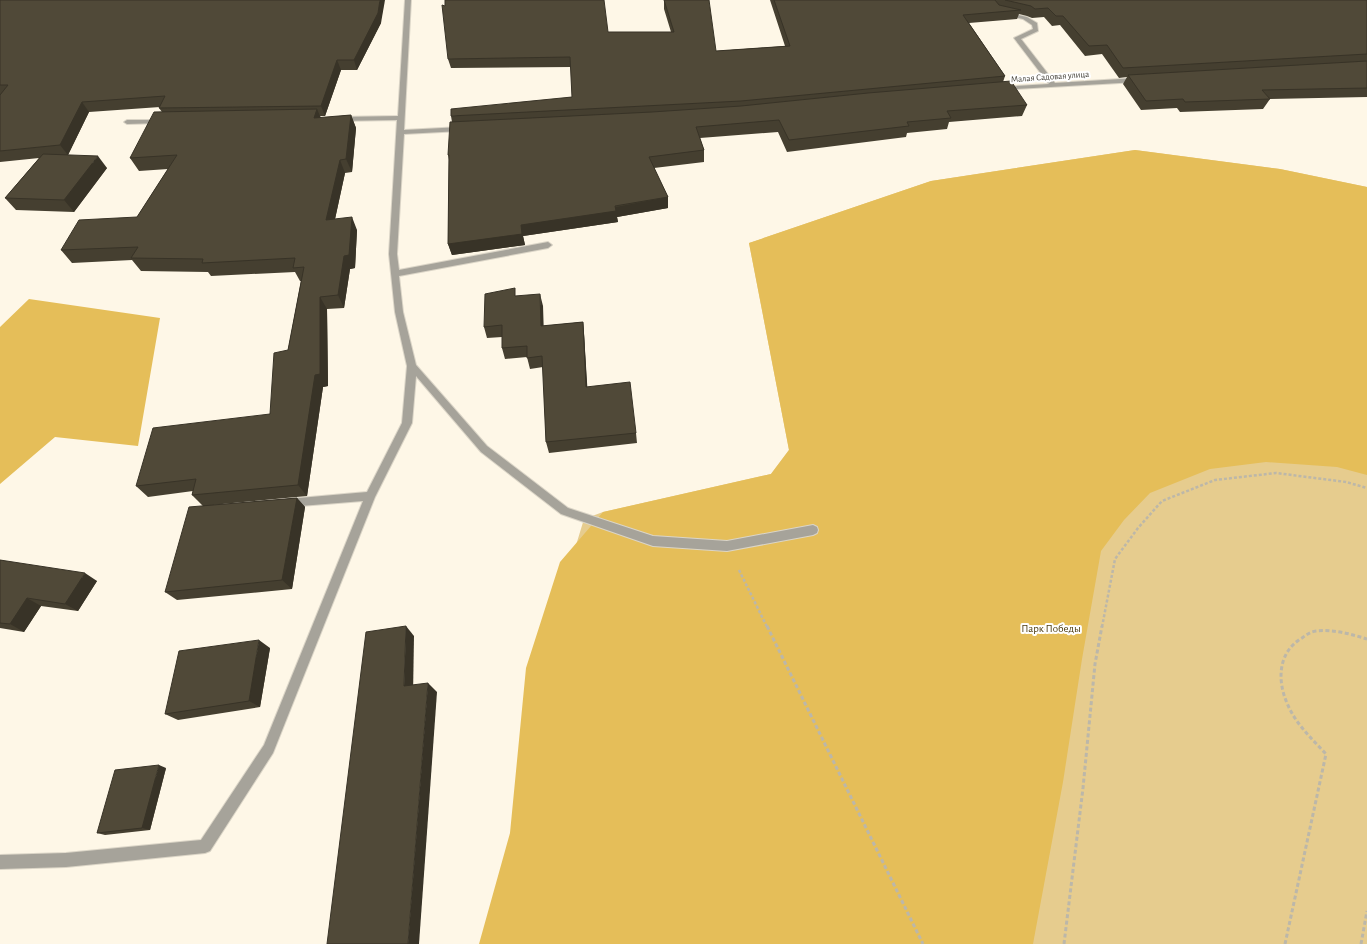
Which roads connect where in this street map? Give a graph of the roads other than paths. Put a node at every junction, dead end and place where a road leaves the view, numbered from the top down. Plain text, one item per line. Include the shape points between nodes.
1 (408, 0) edge
2 (990, 0) edge
3 (1148, 80) edge
4 (1052, 85) junction
5 (998, 90) edge
6 (402, 118) junction
7 (331, 119) edge
8 (127, 122) dead end
9 (166, 122) edge
10 (470, 129) edge
11 (400, 132) junction
12 (548, 245) dead end
13 (395, 274) junction
14 (412, 366) junction
15 (370, 496) junction
16 (274, 504) edge
17 (813, 530) dead end
18 (0, 862) edge

1 - 6 street
2 - 4 street via 999,12 1024,18 1035,24 1036,30 1017,38
3 - 4 street, Малая Садовая улица
4 - 5 street, Малая Садовая улица
6 - 7 street
6 - 11 street
8 - 9 street
10 - 11 street
11 - 13 street via 393,254
12 - 13 street
13 - 14 street via 399,312
14 - 15 street via 407,423
14 - 17 street via 484,449 565,511 653,541 727,546
15 - 16 street
15 - 18 street via 269,749 205,846 66,860

